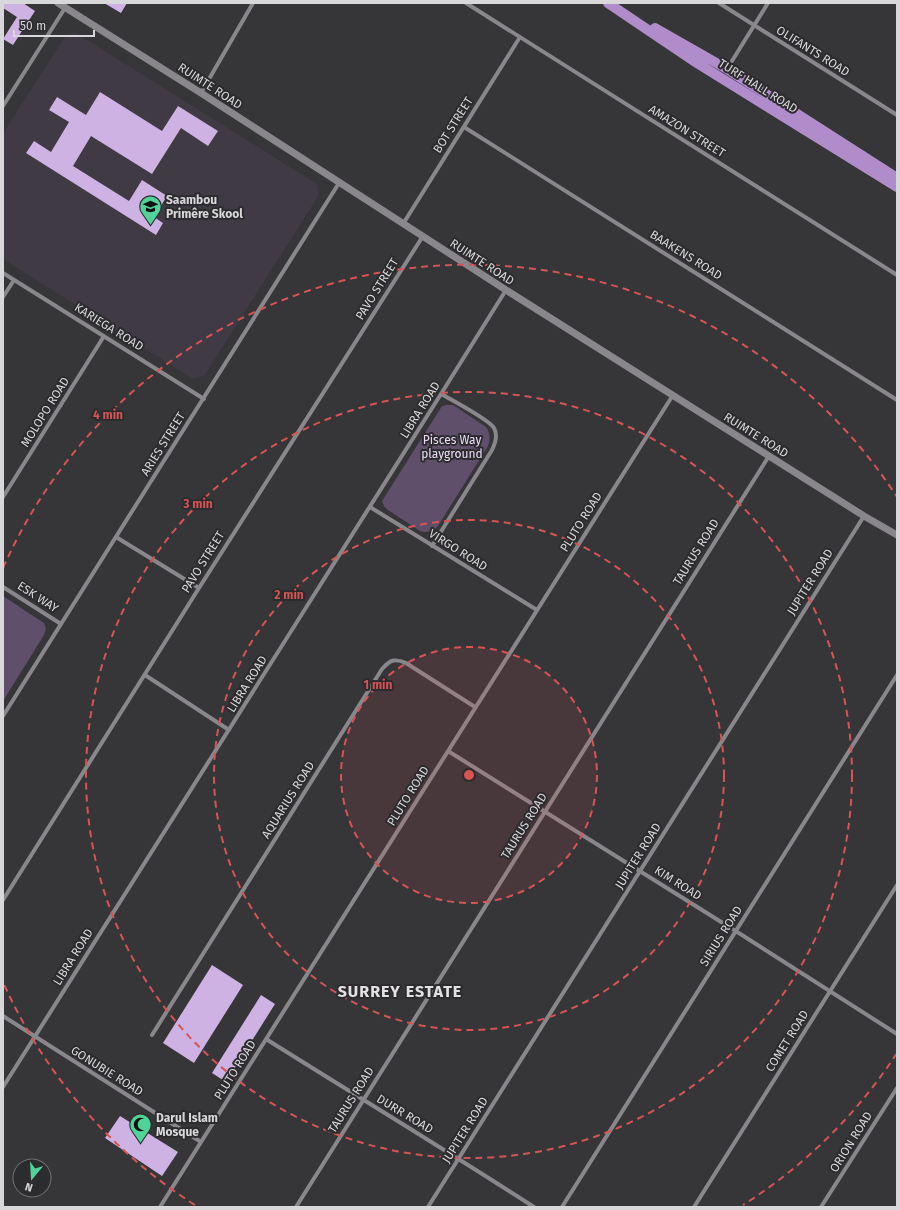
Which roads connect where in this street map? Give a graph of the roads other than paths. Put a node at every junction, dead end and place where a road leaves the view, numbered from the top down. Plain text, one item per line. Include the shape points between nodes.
1 (58, 3) edge
2 (252, 3) edge
3 (466, 3) edge
4 (608, 3) edge
5 (612, 3) edge
6 (719, 3) edge
7 (768, 3) edge
8 (65, 8) junction
9 (754, 25) junction
10 (520, 37) junction
11 (727, 69) junction
12 (721, 78) junction
13 (201, 93) junction
14 (3, 106) edge
15 (897, 115) edge
16 (464, 127) junction
17 (897, 178) edge
18 (339, 183) junction
19 (897, 187) edge
20 (403, 224) junction
21 (422, 236) junction
22 (3, 273) edge
23 (897, 275) edge
24 (14, 280) junction
25 (506, 290) junction
26 (3, 298) edge
27 (104, 336) junction
28 (441, 394) junction
29 (672, 395) junction
30 (204, 399) junction
31 (897, 400) edge
32 (768, 456) junction
33 (3, 497) edge
34 (370, 507) junction
35 (864, 516) junction
36 (897, 535) edge
37 (116, 537) junction
38 (432, 546) junction
39 (3, 587) edge
40 (199, 588) junction
41 (537, 610) junction
42 (61, 624) junction
43 (145, 675) junction
44 (897, 675) edge
45 (475, 707) junction
46 (3, 716) edge
47 (229, 730) junction
48 (448, 751) junction
49 (545, 812) junction
50 (640, 872) junction
51 (897, 885) edge
52 (3, 900) edge
53 (736, 931) junction
54 (830, 991) junction
55 (3, 1016) edge
56 (897, 1034) edge
57 (152, 1035) dead end
58 (35, 1036) junction
59 (266, 1039) junction
60 (3, 1087) edge
61 (897, 1088) edge
62 (363, 1100) junction
63 (201, 1142) junction
64 (459, 1158) junction
65 (160, 1207) edge
66 (296, 1207) edge
67 (428, 1207) edge
68 (534, 1207) edge
69 (562, 1207) edge
70 (694, 1207) edge
71 (821, 1207) edge

1 - 8 street, RUIMTE ROAD
2 - 13 street
3 - 10 street, AMAZON STREET
4 - 12 main road, TURF HALL ROAD
5 - 11 main road, TURF HALL ROAD
6 - 9 street, OLIFANTS ROAD
7 - 9 street
8 - 13 street, RUIMTE ROAD
8 - 14 street
9 - 11 street
9 - 15 street, OLIFANTS ROAD
10 - 16 street, BOT STREET
10 - 23 street, AMAZON STREET
11 - 12 street
11 - 17 main road, TURF HALL ROAD
12 - 19 main road, TURF HALL ROAD
13 - 18 street, RUIMTE ROAD
16 - 20 street, BOT STREET
16 - 31 street, BAAKENS ROAD
18 - 20 street, RUIMTE ROAD
18 - 30 street, ARIES STREET
20 - 21 street, RUIMTE ROAD
21 - 25 street, RUIMTE ROAD
21 - 40 street, PAVO STREET
22 - 24 street, KARIEGA ROAD
24 - 26 street
24 - 27 street, KARIEGA ROAD
25 - 28 street, LIBRA ROAD
25 - 29 street, RUIMTE ROAD
27 - 30 street, KARIEGA ROAD
27 - 33 street, MOLOPO ROAD
28 - 34 street, LIBRA ROAD
28 - 38 street via 488,422 495,430 496,440
29 - 32 street, RUIMTE ROAD
29 - 41 street, PLUTO ROAD
30 - 37 street, ARIES STREET
32 - 35 street, RUIMTE ROAD
32 - 49 street, TAURUS ROAD
34 - 38 street, VIRGO ROAD
34 - 47 street, LIBRA ROAD
35 - 36 street, RUIMTE ROAD
35 - 50 street, JUPITER ROAD
37 - 40 street
37 - 42 street, ARIES STREET
38 - 41 street, VIRGO ROAD
39 - 42 street, ESK WAY
40 - 43 street, PAVO STREET
41 - 45 street, PLUTO ROAD
42 - 46 street, ARIES STREET
43 - 47 street
43 - 52 street, PAVO STREET
44 - 53 street, SIRIUS ROAD
45 - 48 street, PLUTO ROAD
45 - 57 street, AQUARIUS ROAD via 399,660 393,660 382,669
47 - 58 street, LIBRA ROAD
48 - 49 street, KIM ROAD
48 - 59 street, PLUTO ROAD
49 - 50 street, KIM ROAD
49 - 62 street, TAURUS ROAD
50 - 53 street, KIM ROAD
50 - 64 street, JUPITER ROAD
51 - 54 street, COMET ROAD
53 - 54 street, KIM ROAD
53 - 69 street, SIRIUS ROAD
54 - 56 street, KIM ROAD
54 - 70 street, COMET ROAD
55 - 58 street, GONUBIE ROAD
58 - 60 street, LIBRA ROAD
58 - 63 street, GONUBIE ROAD
59 - 62 street, DURR ROAD
59 - 63 street, PLUTO ROAD
61 - 71 street, ORION ROAD
62 - 64 street, DURR ROAD
62 - 66 street, TAURUS ROAD
63 - 65 street, PLUTO ROAD
64 - 67 street, JUPITER ROAD
64 - 68 street, DURR ROAD

